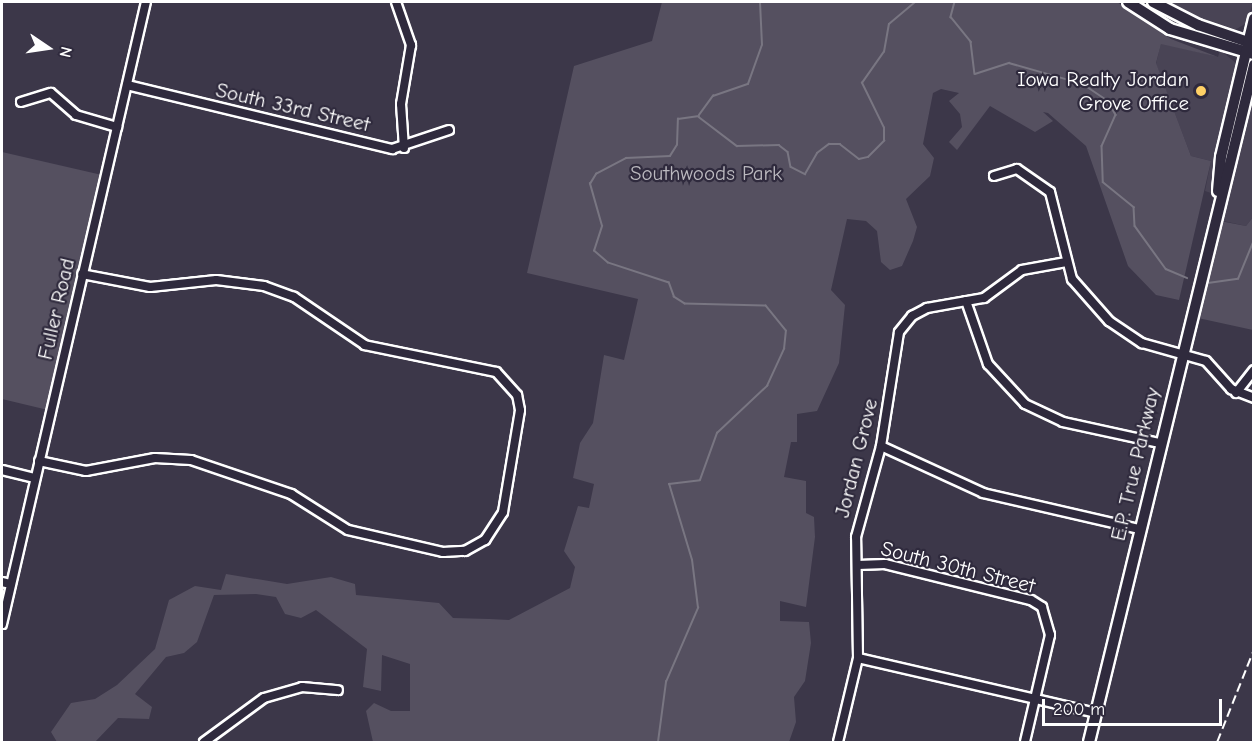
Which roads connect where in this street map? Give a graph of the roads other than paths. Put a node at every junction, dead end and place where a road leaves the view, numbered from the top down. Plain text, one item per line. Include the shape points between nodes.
1 (146, 2) edge
2 (396, 2) edge
3 (1128, 2) edge
4 (1153, 2) edge
5 (1254, 20) edge
6 (1250, 48) edge
7 (1254, 65) edge
8 (127, 86) junction
9 (21, 102) dead end
10 (117, 127) junction
11 (449, 130) dead end
12 (404, 148) junction
13 (994, 176) dead end
14 (1218, 195) junction
15 (1066, 262) junction
16 (82, 274) junction
17 (966, 301) junction
18 (1181, 352) junction
19 (1254, 370) edge
20 (1236, 393) junction
21 (1254, 398) edge
22 (1159, 443) junction
23 (881, 446) junction
24 (39, 461) junction
25 (2, 470) edge
26 (35, 478) junction
27 (1139, 529) junction
28 (858, 565) junction
29 (6, 583) edge
30 (2, 624) edge
31 (858, 658) junction
32 (338, 690) dead end
33 (1035, 698) junction
34 (1096, 713) junction
35 (204, 742) edge
36 (838, 742) edge
37 (1025, 742) edge
38 (1089, 742) edge

1 - 8 street, Fuller Road
2 - 12 street via 411,45 401,104
3 - 6 main road via 1170,29
4 - 6 main road
5 - 6 main road
6 - 14 main road via 1221,157
7 - 14 main road via 1228,175
8 - 10 street, Fuller Road
8 - 12 street, South 33rd Street
9 - 10 street via 51,93 76,115
10 - 16 street, Fuller Road
11 - 12 street
13 - 15 street via 1017,170 1050,192 1059,214
14 - 18 main road, E.P. True Parkway
15 - 17 street, Jordan Grove via 1030,267 993,294
15 - 18 street via 1081,295 1109,321 1142,343
16 - 24 street, Fuller Road
16 - 24 street via 150,287 216,280 264,286 294,297 365,345 496,372 516,395 519,425 500,523 469,549 442,552 348,530 291,494 190,460 155,458 86,471
17 - 22 street via 987,364 1025,404 1063,422
17 - 23 street, Jordan Grove via 927,309 904,322 896,341
18 - 20 street via 1206,361
18 - 22 main road, E.P. True Parkway
19 - 20 street
20 - 21 street
22 - 27 main road, E.P. True Parkway
23 - 27 street via 982,493
23 - 28 street, Jordan Grove via 856,537
24 - 26 street, Fuller Road
25 - 26 street
26 - 29 street, Fuller Road
27 - 34 main road, E.P. True Parkway
28 - 31 street, Jordan Grove
28 - 33 street, South 30th Street via 885,564 1019,596 1046,614 1050,635
29 - 30 street, Fuller Road
31 - 33 street
31 - 36 street, Jordan Grove
32 - 35 street via 302,687 264,698
33 - 34 street
33 - 37 street
34 - 38 main road, E.P. True Parkway

